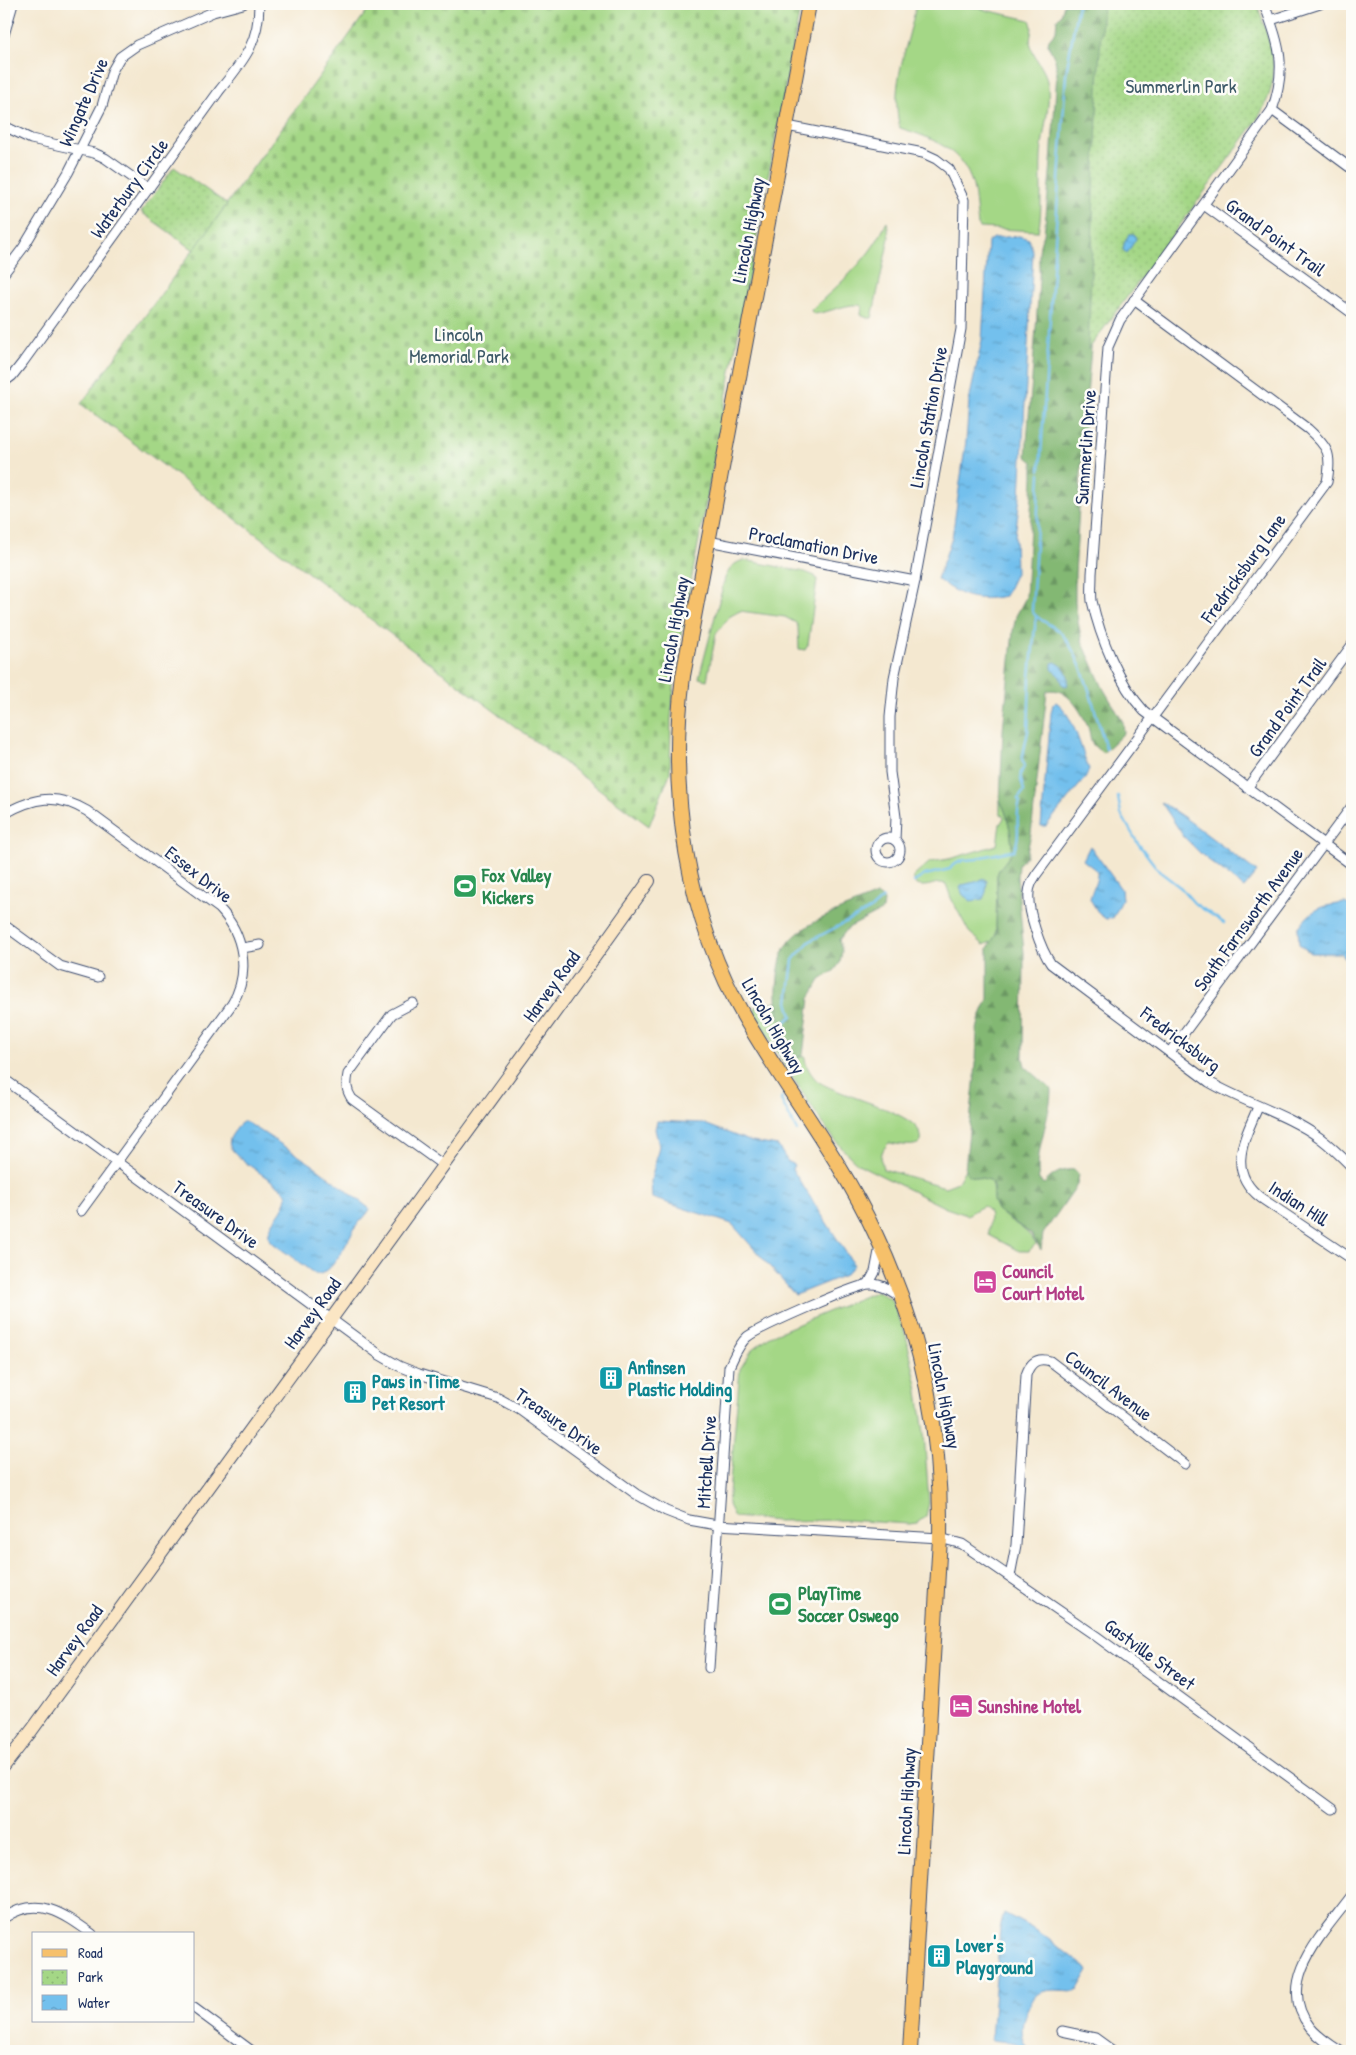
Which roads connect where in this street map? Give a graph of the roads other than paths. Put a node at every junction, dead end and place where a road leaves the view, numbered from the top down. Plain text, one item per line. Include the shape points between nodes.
1 (13, 4) edge
2 (243, 4) edge
3 (259, 4) edge
4 (810, 4) edge
5 (1264, 4) edge
6 (1320, 4) edge
7 (1271, 20) junction
8 (4, 35) edge
9 (1272, 110) junction
10 (4, 126) edge
11 (787, 126) junction
12 (81, 149) junction
13 (1352, 169) edge
14 (149, 189) junction
15 (1204, 205) junction
16 (4, 272) edge
17 (1134, 300) junction
18 (1352, 313) edge
19 (4, 382) edge
20 (708, 541) junction
21 (914, 581) junction
22 (1352, 645) edge
23 (1152, 718) junction
24 (1247, 788) junction
25 (1352, 806) edge
26 (4, 814) edge
27 (895, 840) dead end
28 (1324, 844) junction
29 (1352, 865) edge
30 (649, 881) dead end
31 (1028, 901) joint
32 (4, 925) edge
33 (260, 945) dead end
34 (242, 948) junction
35 (98, 977) dead end
36 (413, 1003) dead end
37 (1170, 1052) junction
38 (4, 1079) edge
39 (1258, 1107) junction
40 (118, 1162) junction
41 (443, 1165) junction
42 (1352, 1167) edge
43 (81, 1211) dead end
44 (881, 1244) junction
45 (1352, 1259) edge
46 (869, 1284) junction
47 (903, 1300) junction
48 (331, 1318) junction
49 (1186, 1464) dead end
50 (717, 1525) junction
51 (940, 1538) junction
52 (1010, 1576) junction
53 (709, 1668) dead end
54 (4, 1766) edge
55 (1333, 1809) dead end
56 (1352, 1895) edge
57 (4, 1918) edge
58 (89, 1932) edge
59 (195, 2009) edge
60 (1062, 2031) dead end
61 (252, 2051) edge
62 (910, 2051) edge
63 (1113, 2051) edge
64 (1340, 2051) edge

1 - 8 street
2 - 12 street, Wingate Drive via 213,12 137,45 120,57 112,71 102,106
3 - 14 street, Waterbury Circle via 258,24 248,54
4 - 11 main road, Lincoln Highway
5 - 7 street, Summerlin Drive
6 - 7 street
7 - 9 street, Summerlin Drive via 1281,75
9 - 13 street
9 - 15 street, Summerlin Drive
10 - 12 street via 31,139
11 - 20 main road, Lincoln Highway
11 - 21 street, Lincoln Station Drive via 936,158 949,169 964,200 960,329
12 - 14 street via 105,158
12 - 16 street, Wingate Drive via 42,218
14 - 19 street, Waterbury Circle via 20,366
15 - 17 street, Summerlin Drive
15 - 18 street, Grand Point Trail
17 - 23 street, Summerlin Drive via 1120,320 1108,347 1092,599 1100,632 1126,687
17 - 23 street, Fredricksburg Lane via 1308,429 1322,441 1331,460 1327,482
20 - 21 street, Proclamation Drive
20 - 44 main road, Lincoln Highway via 679,709 678,779 689,868 713,950 744,1017 846,1178
21 - 27 street, Lincoln Station Drive via 894,678 890,717
22 - 24 street, Grand Point Trail
23 - 24 street, Summerlin Drive
23 - 31 street, Fredricksburg Lane via 1031,882
24 - 28 street, Summerlin Drive
25 - 28 street, South Farnsworth Avenue
26 - 34 street, Essex Drive via 26,802 48,798 63,800 87,811 219,908 232,925
28 - 29 street, Summerlin Drive
28 - 37 street, South Farnsworth Avenue
30 - 41 street, Harvey Road
31 - 37 street, Fredricksburg via 1051,964
32 - 35 street via 60,966
33 - 34 street
34 - 40 street, Essex Drive via 242,980 235,999
36 - 41 street via 392,1014 348,1074 347,1092 352,1099
37 - 39 street, Fredricksburg via 1214,1085
38 - 40 street, Treasure Drive
39 - 42 street, Fredricksburg via 1319,1137
39 - 45 street, Indian Hill via 1241,1150 1241,1166 1249,1186 1261,1198
40 - 43 street, Essex Drive
40 - 48 street, Treasure Drive
41 - 48 street, Harvey Road
44 - 46 street
44 - 47 main road, Lincoln Highway
46 - 47 street via 883,1287
46 - 50 street, Mitchell Drive via 756,1331 736,1351 729,1367
47 - 51 main road, Lincoln Highway via 932,1407 939,1470
48 - 50 street, Treasure Drive via 399,1366 498,1398 520,1410 666,1512
48 - 54 street, Harvey Road
49 - 52 street, Council Avenue via 1050,1361 1039,1359 1026,1376 1015,1553
50 - 51 street, Treasure Drive
50 - 53 street, Mitchell Drive
51 - 52 street, Gastville Street via 968,1548
51 - 62 main road, Lincoln Highway
52 - 55 street, Gastville Street
56 - 64 street via 1306,1959 1296,1988 1300,2009 1309,2027
57 - 58 street via 32,1904 58,1912
59 - 61 street
60 - 63 street via 1095,2038

